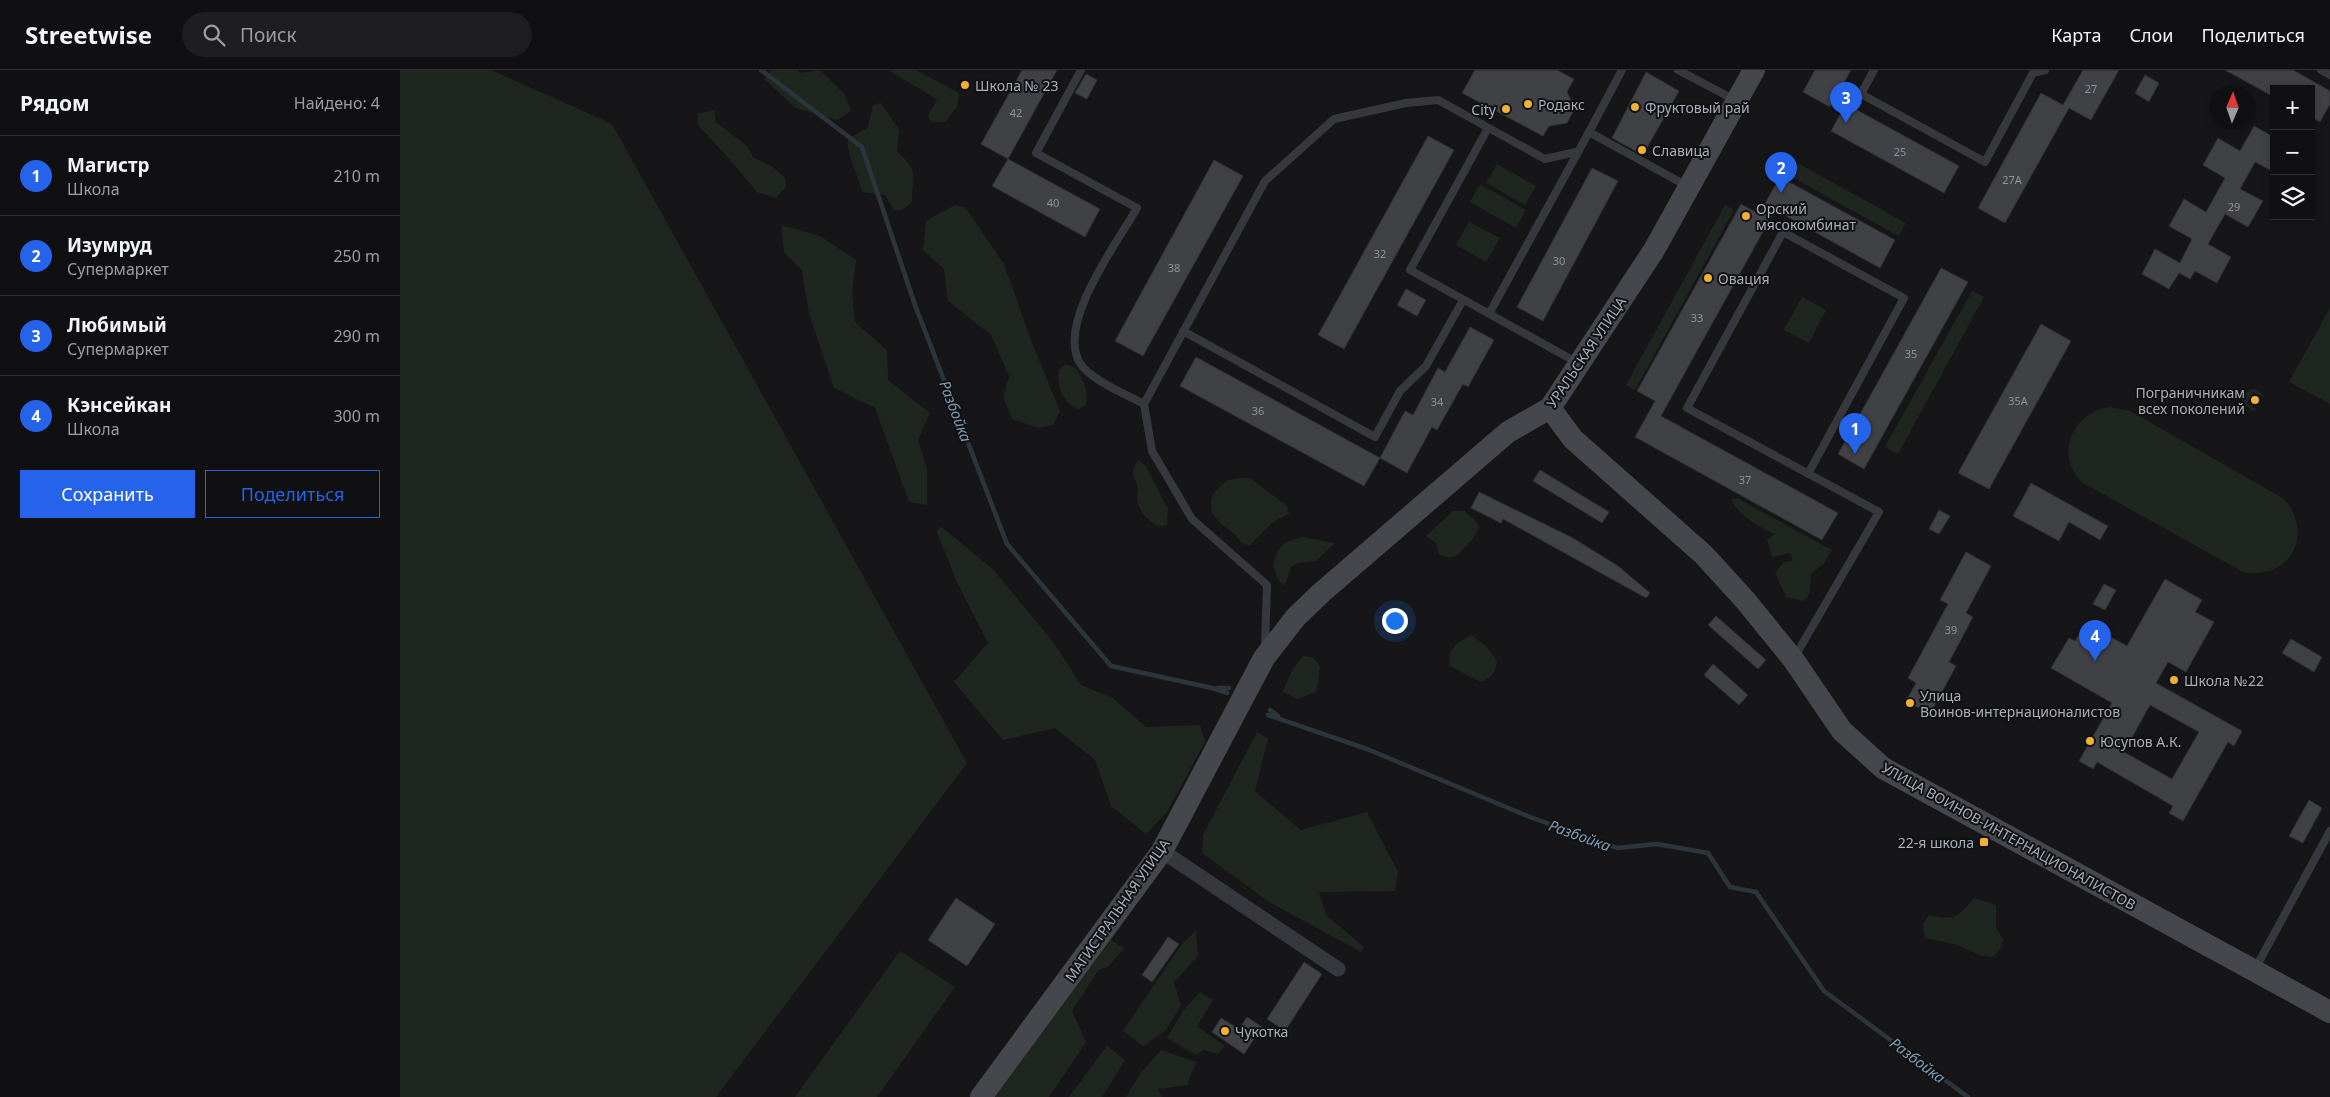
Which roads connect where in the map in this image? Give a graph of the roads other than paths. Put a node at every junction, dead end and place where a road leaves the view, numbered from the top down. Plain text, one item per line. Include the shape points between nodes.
1 (1081, 70) edge
2 (1622, 70) edge
3 (1678, 70) edge
4 (1754, 70) edge
5 (1874, 70) edge
6 (2045, 70) edge
7 (2321, 70) edge
8 (2330, 75) edge
9 (1736, 101) junction
10 (1488, 128) junction
11 (1588, 132) junction
12 (1576, 152) junction
13 (1689, 187) junction
14 (1463, 300) junction
15 (1489, 314) junction
16 (1184, 331) junction
17 (1579, 364) junction
18 (1144, 404) junction
19 (1550, 408) junction
20 (1808, 474) junction
21 (1264, 658) junction
22 (1793, 659) junction
23 (2330, 830) edge
24 (1162, 851) junction
25 (1338, 969) dead end
26 (2254, 970) junction
27 (2330, 1012) edge
28 (981, 1097) edge

1 - 18 lane via 1036,153 1137,208 1081,305 1074,347 1080,363 1090,374
2 - 11 lane
3 - 9 lane
4 - 9 street, УРАЛЬСКАЯ УЛИЦА
5 - 6 lane via 1861,94 1985,162 2033,73
7 - 8 lane
9 - 13 street, УРАЛЬСКАЯ УЛИЦА
10 - 12 lane via 1545,159
10 - 14 lane via 1410,270
10 - 16 lane via 1438,100 1406,103 1334,119 1265,181
11 - 12 lane
11 - 13 lane
12 - 15 lane
13 - 17 street, УРАЛЬСКАЯ УЛИЦА via 1654,250
14 - 15 lane
14 - 16 lane via 1426,366 1400,391 1375,437
15 - 17 lane
16 - 18 lane
17 - 19 street, УРАЛЬСКАЯ УЛИЦА
18 - 21 lane via 1152,451 1192,519 1267,585
19 - 21 street, УРАЛЬСКАЯ УЛИЦА via 1508,432 1321,593 1296,616
19 - 22 street, УЛИЦА ВОИНОВ-ИНТЕРНАЦИОНАЛИСТОВ via 1572,439 1704,555
20 - 20 lane via 1687,408 1783,232 1904,298
20 - 22 lane via 1879,512
21 - 24 street, МАГИСТРАЛЬНАЯ УЛИЦА
22 - 26 street, УЛИЦА ВОИНОВ-ИНТЕРНАЦИОНАЛИСТОВ via 1842,731 1883,768
23 - 26 lane
24 - 25 street
24 - 28 street, МАГИСТРАЛЬНАЯ УЛИЦА
26 - 27 street, УЛИЦА ВОИНОВ-ИНТЕРНАЦИОНАЛИСТОВ

